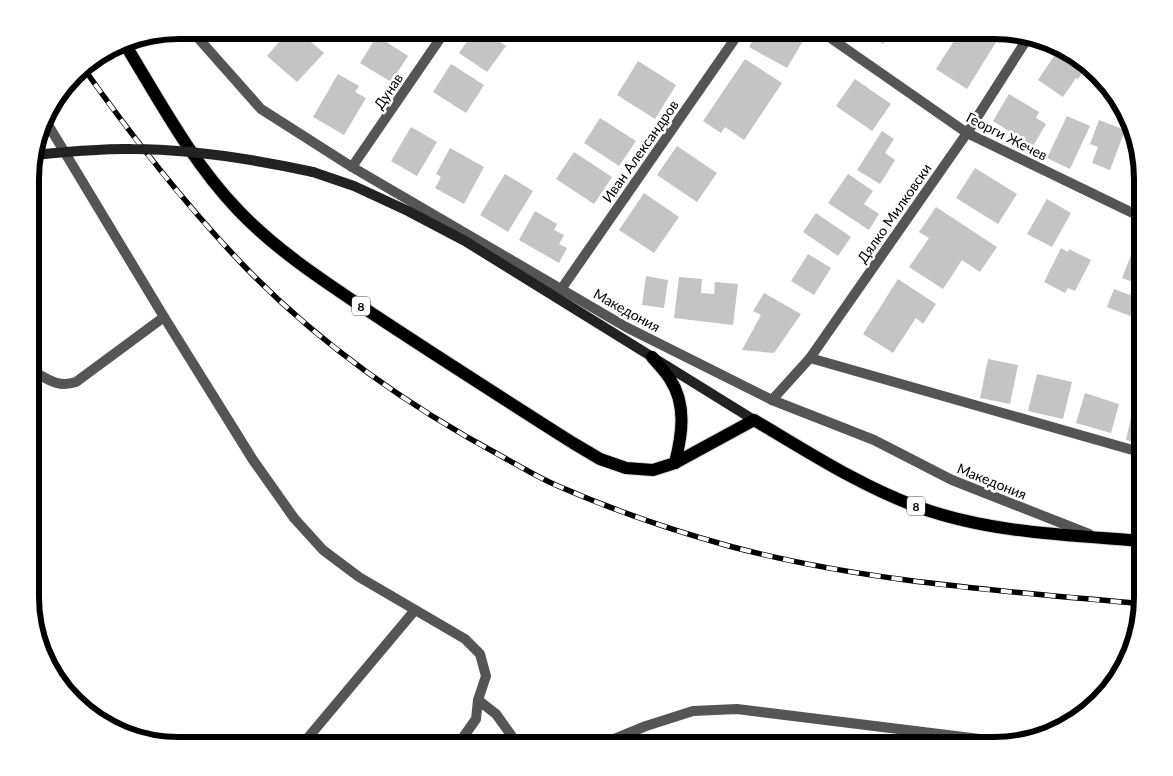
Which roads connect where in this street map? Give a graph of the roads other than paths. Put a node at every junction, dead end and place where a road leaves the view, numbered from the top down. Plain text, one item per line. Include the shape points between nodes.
1 (199, 39) edge
2 (440, 39) edge
3 (735, 39) edge
4 (832, 39) edge
5 (1026, 43) edge
6 (128, 49) edge
7 (49, 126) edge
8 (967, 133) junction
9 (42, 153) edge
10 (352, 167) junction
11 (1134, 214) edge
12 (562, 288) junction
13 (164, 317) junction
14 (652, 357) junction
15 (810, 358) junction
16 (39, 374) edge
17 (772, 400) junction
18 (754, 420) junction
19 (1134, 450) edge
20 (675, 463) junction
21 (1096, 537) junction
22 (1134, 540) edge
23 (415, 610) junction
24 (478, 700) junction
25 (309, 737) edge
26 (463, 737) edge
27 (513, 737) edge
28 (619, 737) edge
29 (963, 737) edge

1 - 10 street, Македония via 261,109
2 - 10 street, Дунав
3 - 12 street, Иван Александров
4 - 8 street, Георги Жечев
5 - 8 street, Дялко Милковски
6 - 20 main road, 8 via 211,180 276,246 396,329 600,459 626,468 653,470
7 - 13 street
8 - 11 street, Георги Жечев
8 - 15 street, Дялко Милковски
9 - 14 main road, bridge via 131,149 175,151 259,160 313,172 354,186 465,241
10 - 12 street, Македония
12 - 17 street, Македония via 626,327
13 - 16 street via 76,382 56,384
13 - 23 street via 253,460 294,518 323,550 358,577
14 - 18 main road
14 - 20 main road via 671,380 683,418
15 - 17 street, Дялко Милковски
15 - 19 street
17 - 21 street, Македония via 874,440 952,480
18 - 20 main road, 8
18 - 21 main road, 8 via 851,478 918,507 975,523 1027,532
21 - 22 main road, 8
23 - 24 street via 465,639 480,654 486,676
23 - 25 street
24 - 26 street via 476,719
24 - 27 street via 496,714
28 - 29 street via 693,711 737,709

